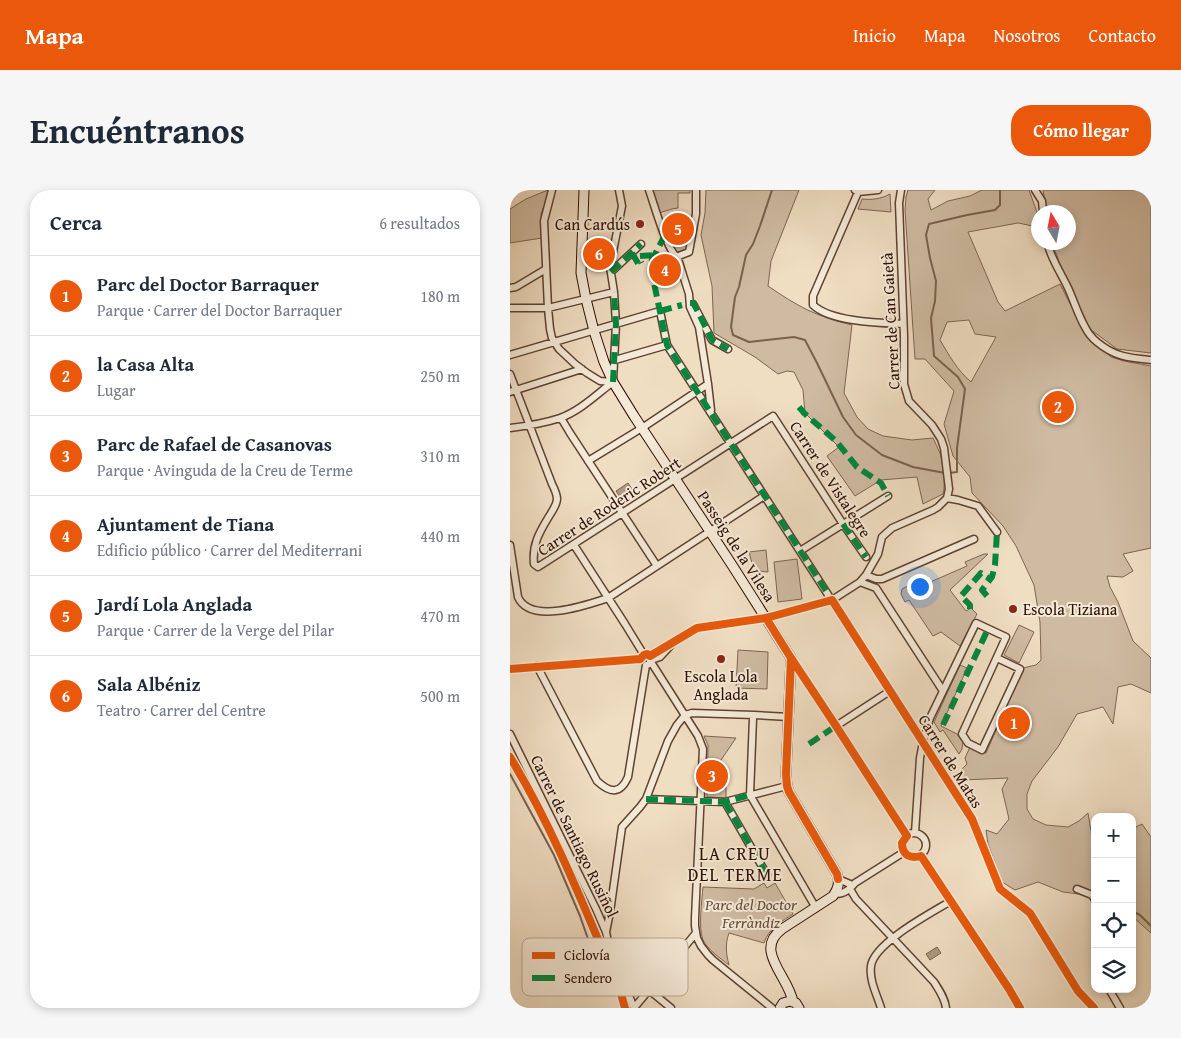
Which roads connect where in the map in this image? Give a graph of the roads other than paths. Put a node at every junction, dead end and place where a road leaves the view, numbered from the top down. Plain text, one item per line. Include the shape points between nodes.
1 (552, 190) edge
2 (584, 190) edge
3 (619, 190) edge
4 (649, 190) edge
5 (696, 190) edge
6 (878, 190) edge
7 (901, 190) edge
8 (1035, 190) edge
9 (857, 191) edge
10 (1043, 205) edge
11 (641, 244) dead end
12 (1050, 250) edge
13 (676, 257) junction
14 (546, 268) junction
15 (611, 272) junction
16 (510, 288) edge
17 (614, 292) junction
18 (586, 299) junction
19 (690, 303) junction
20 (510, 308) edge
21 (548, 308) junction
22 (616, 324) junction
23 (903, 324) junction
24 (594, 331) junction
25 (554, 343) junction
26 (667, 345) junction
27 (728, 349) dead end
28 (510, 355) edge
29 (615, 360) junction
30 (1151, 360) edge
31 (582, 369) junction
32 (510, 374) edge
33 (613, 382) junction
34 (708, 384) junction
35 (513, 391) edge
36 (696, 392) junction
37 (711, 413) junction
38 (773, 416) joint
39 (561, 418) junction
40 (530, 425) junction
41 (510, 428) edge
42 (642, 428) junction
43 (731, 443) junction
44 (588, 461) junction
45 (676, 478) junction
46 (764, 496) junction
47 (888, 496) dead end
48 (946, 498) junction
49 (622, 513) junction
50 (843, 524) junction
51 (709, 531) junction
52 (997, 532) dead end
53 (974, 539) dead end
54 (510, 545) edge
55 (574, 545) junction
56 (800, 551) junction
57 (866, 557) dead end
58 (657, 566) junction
59 (866, 574) junction
60 (879, 579) junction
61 (860, 582) junction
62 (873, 587) junction
63 (608, 598) junction
64 (832, 600) junction
65 (766, 618) junction
66 (791, 658) junction
67 (997, 658) junction
68 (647, 660) junction
69 (537, 666) junction
70 (510, 668) edge
71 (890, 691) junction
72 (943, 691) junction
73 (685, 715) junction
74 (754, 715) junction
75 (789, 717) junction
76 (836, 726) junction
77 (510, 734) edge
78 (923, 742) junction
79 (787, 786) junction
80 (750, 795) junction
81 (646, 798) junction
82 (701, 801) junction
83 (725, 802) junction
84 (915, 833) junction
85 (907, 836) junction
86 (904, 852) junction
87 (920, 856) junction
88 (768, 875) dead end
89 (851, 885) junction
90 (837, 886) junction
91 (1077, 889) dead end
92 (1091, 895) edge
93 (951, 901) junction
94 (816, 908) junction
95 (606, 932) junction
96 (696, 933) junction
97 (607, 938) edge
98 (893, 938) junction
99 (688, 943) edge
100 (1111, 993) edge
101 (629, 996) edge
102 (644, 996) edge
103 (656, 996) edge
104 (783, 1006) edge
105 (634, 1008) edge
106 (671, 1008) edge
107 (881, 1008) edge
108 (946, 1008) edge
109 (1020, 1008) edge
110 (1094, 1008) edge
111 (1120, 1008) edge

1 - 14 street via 544,221
2 - 18 street, Passeig de la Vilesa via 581,273
3 - 15 street via 622,206
4 - 13 street
5 - 13 street via 696,214 689,252
6 - 9 street
7 - 23 street, Carrer de Can Gaietà via 898,203
8 - 10 street
9 - 23 street via 813,296 813,305 818,310 848,319
11 - 15 street
12 - 30 street via 1089,333 1104,348 1118,355
13 - 19 street
14 - 16 street
14 - 21 street
15 - 17 street
17 - 18 street
17 - 22 street
18 - 21 street
18 - 24 street, Passeig de la Vilesa
19 - 27 street via 696,308 712,340
19 - 34 street via 699,327
20 - 21 street
21 - 25 street
22 - 24 street
22 - 26 street via 660,311
22 - 29 street
23 - 48 street, Carrer de Can Gaietà via 904,384 909,401 941,439 949,489
24 - 25 street
24 - 33 street, Passeig de la Vilesa
25 - 28 street
25 - 31 street
26 - 29 street
26 - 36 street, Carrer de Matas
29 - 33 street
31 - 33 street via 600,381
31 - 35 street
32 - 35 street
33 - 39 street
33 - 42 street, Passeig de la Vilesa
34 - 36 street
34 - 37 street
35 - 40 street
36 - 37 street, Carrer de Matas
36 - 42 street
37 - 43 street, Carrer de Matas
38 - 43 street, Carrer de Roderic Robert
38 - 50 street, Carrer de Vistalegre
39 - 40 street
39 - 44 street
40 - 41 street
40 - 55 street, Carrer de Roderic Robert via 557,499 540,531 534,564 538,567
42 - 44 street
42 - 45 street, Passeig de la Vilesa
43 - 45 street, Carrer de Roderic Robert
43 - 46 street, Carrer de Matas
44 - 49 street
45 - 49 street, Carrer de Roderic Robert
45 - 51 street, Passeig de la Vilesa
46 - 51 street
46 - 56 street, Carrer de Matas
47 - 50 street
48 - 52 street via 978,506
48 - 59 street via 933,510 888,530
49 - 55 street, Carrer de Roderic Robert
49 - 58 street
50 - 56 street
50 - 57 street, Carrer de Vistalegre
51 - 58 street
51 - 65 street, Passeig de la Vilesa
53 - 60 street
54 - 63 street via 518,597 525,606 544,611 566,610
55 - 63 street
56 - 64 street, Carrer de Matas
58 - 63 street
59 - 60 street
59 - 61 street
59 - 62 street via 866,580
60 - 62 street
61 - 62 street
61 - 64 street
62 - 72 street
63 - 68 street
64 - 65 street
64 - 71 street, Carrer de Matas
65 - 66 street, Passeig de la Vilesa
65 - 68 street via 694,629
66 - 75 street
66 - 76 street
67 - 67 street via 1020,669 982,750 968,743 962,734
67 - 72 street via 1006,638 976,623
68 - 69 street
68 - 69 street via 628,778 617,790 610,790 598,781
68 - 73 street
69 - 70 street
71 - 76 street
71 - 78 street, Carrer de Matas
72 - 78 street
73 - 74 street
73 - 81 street via 668,741
73 - 82 street via 703,749
74 - 75 street
74 - 80 street
75 - 79 street
76 - 85 street
77 - 95 street, Carrer de Santiago Rusiñol
78 - 84 street
78 - 110 street, Carrer de Matas via 972,819 1000,889 1030,913 1078,991
79 - 80 street
79 - 90 street via 837,874
80 - 83 street
80 - 94 street
81 - 82 street
81 - 95 street via 622,827
82 - 83 street
82 - 96 street
83 - 88 street
84 - 85 street
84 - 87 street via 926,842
85 - 86 street via 902,843
86 - 87 street via 914,858
86 - 89 street
87 - 93 street
89 - 90 street
89 - 90 street via 846,892
89 - 98 street via 856,899
90 - 94 street via 833,896
91 - 92 street
93 - 98 street
93 - 109 street
94 - 104 street via 776,934 770,945 788,987
95 - 97 street, Carrer de Santiago Rusiñol
96 - 99 street
96 - 104 street via 701,946 713,960
98 - 107 street via 871,964 872,980
98 - 108 street via 934,982
100 - 111 street
101 - 105 street, Carrer de Santiago Rusiñol
102 - 105 street
103 - 106 street

